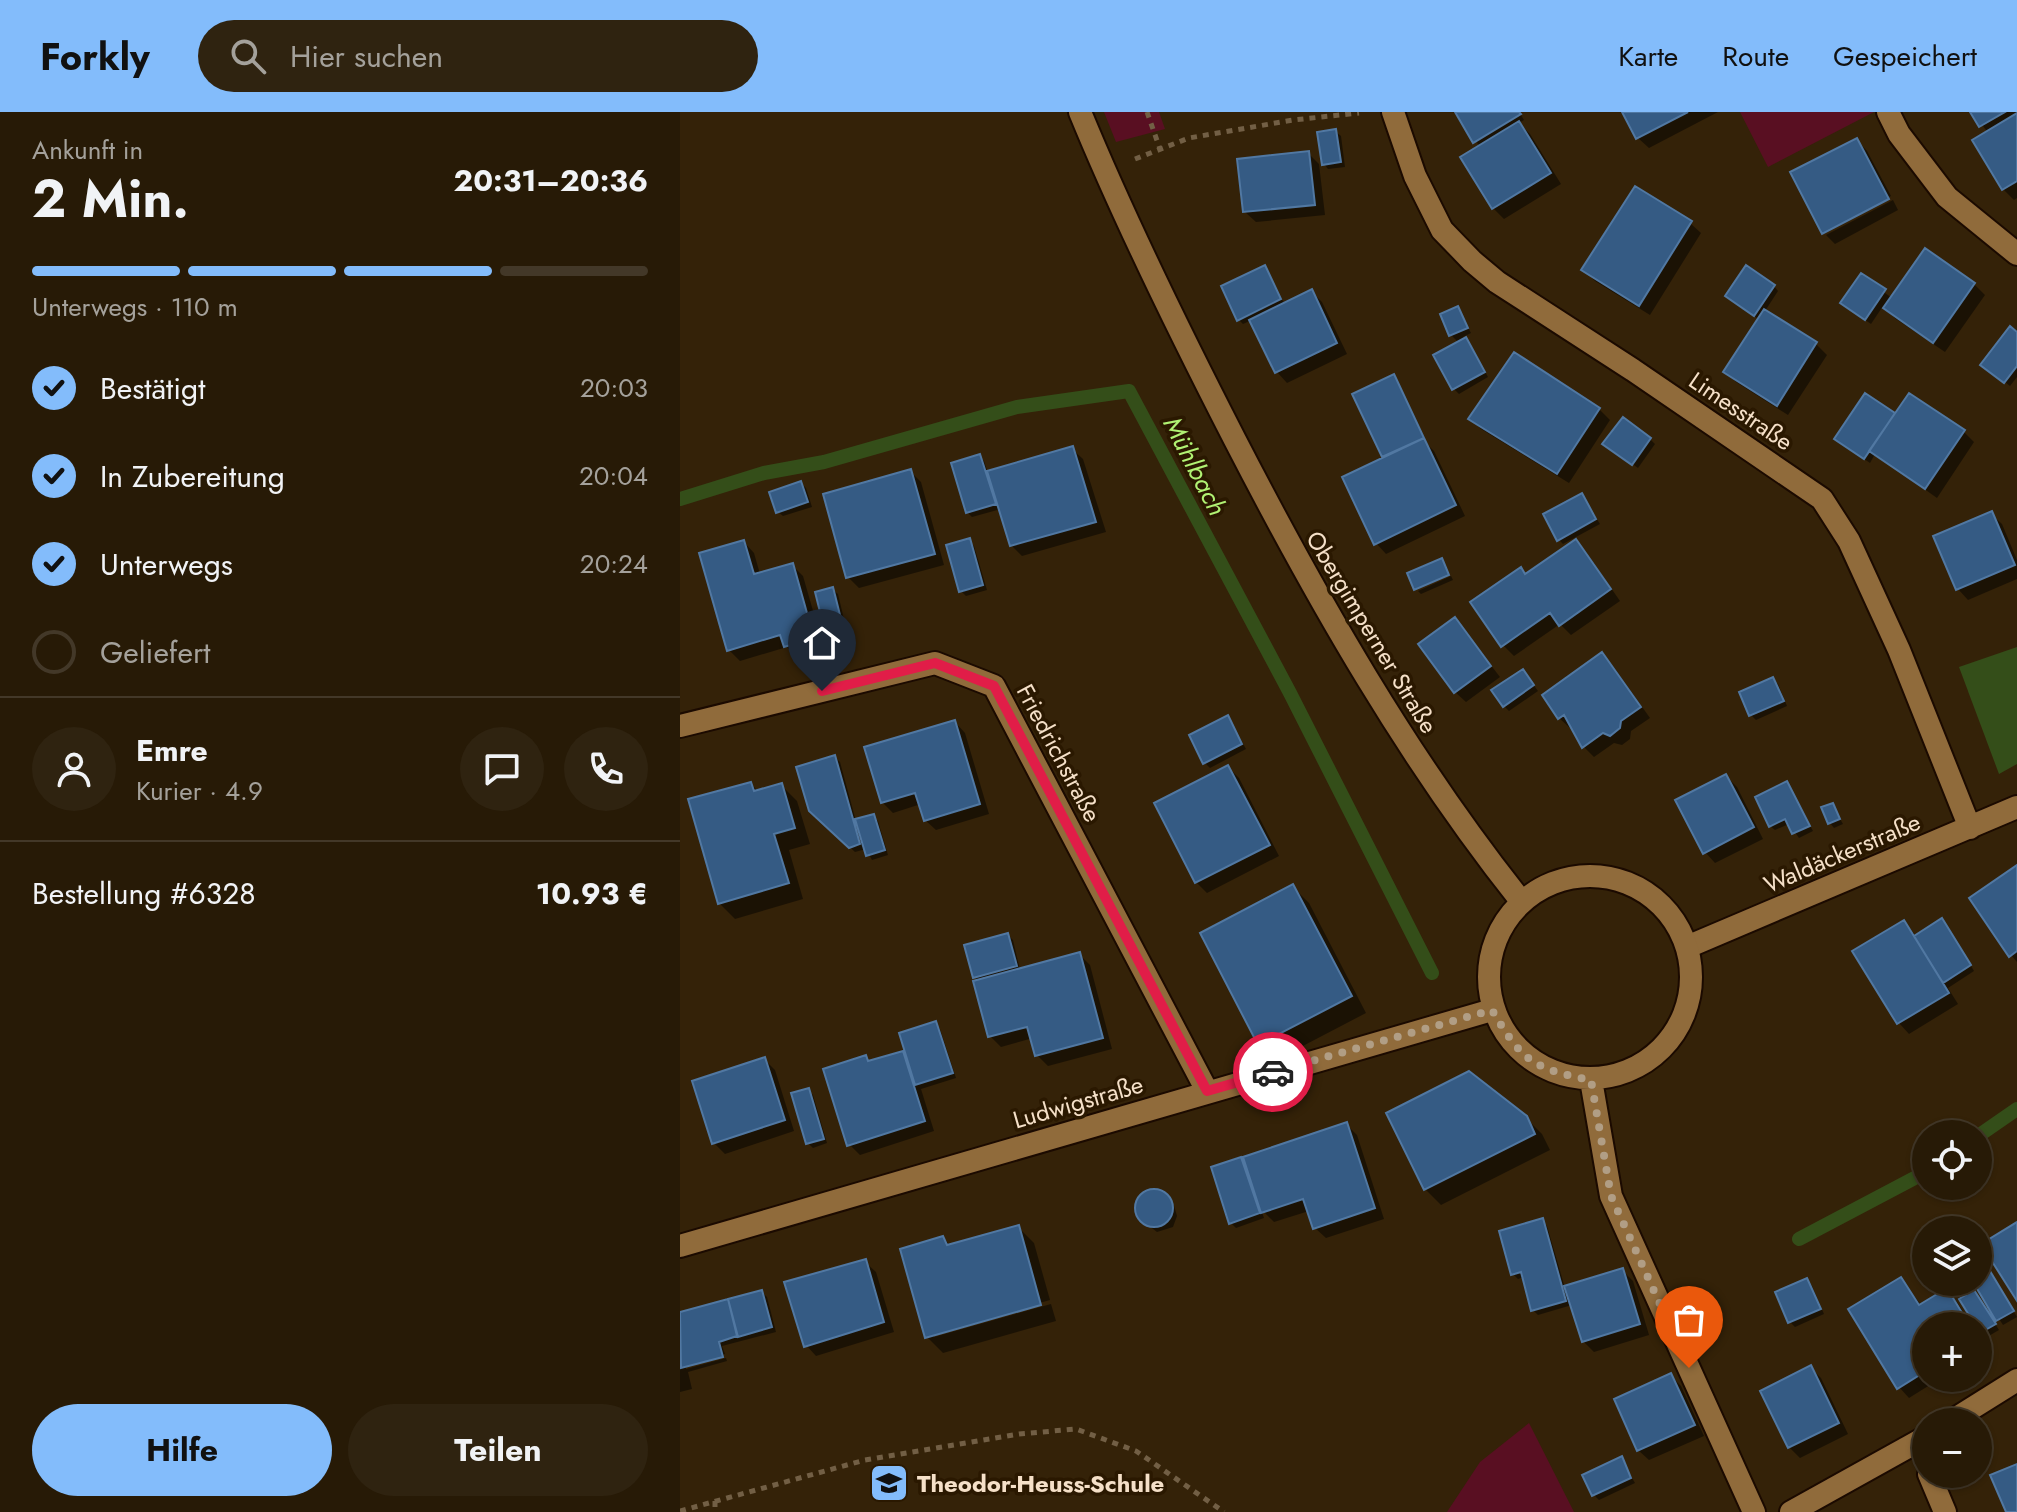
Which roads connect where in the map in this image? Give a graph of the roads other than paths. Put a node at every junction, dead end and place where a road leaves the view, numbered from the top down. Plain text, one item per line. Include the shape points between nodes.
1 (1080, 112) edge
2 (1393, 112) edge
3 (1888, 112) edge
4 (2017, 254) edge
5 (680, 726) edge
6 (2017, 807) edge
7 (1970, 828) junction
8 (1521, 901) junction
9 (1687, 947) junction
10 (1492, 1010) junction
11 (1591, 1080) junction
12 (1207, 1091) junction
13 (680, 1246) edge
14 (2017, 1380) edge
15 (1972, 1408) edge
16 (1912, 1445) edge
17 (1935, 1488) edge
18 (1754, 1512) edge
19 (1791, 1512) edge
20 (1945, 1512) edge

1 - 8 street, Obergimperner Straße via 1202,375 1310,584 1414,753
2 - 7 street, Limesstraße via 1415,176 1442,230 1472,261 1822,499 1849,541 1899,650
3 - 4 street via 1947,197
5 - 12 street, Friedrichstraße via 935,663 994,686
6 - 7 street, Waldäckerstraße
7 - 9 street, Waldäckerstraße
8 - 9 street via 1567,877 1610,876 1649,893 1678,924
8 - 10 street via 1500,927 1487,967
9 - 11 street via 1688,1007 1666,1045 1632,1070
10 - 11 street via 1514,1047 1549,1072
10 - 12 street, Ludwigstraße
11 - 18 street via 1611,1196
12 - 13 street, Ludwigstraße
14 - 15 street
16 - 19 street
17 - 20 street

